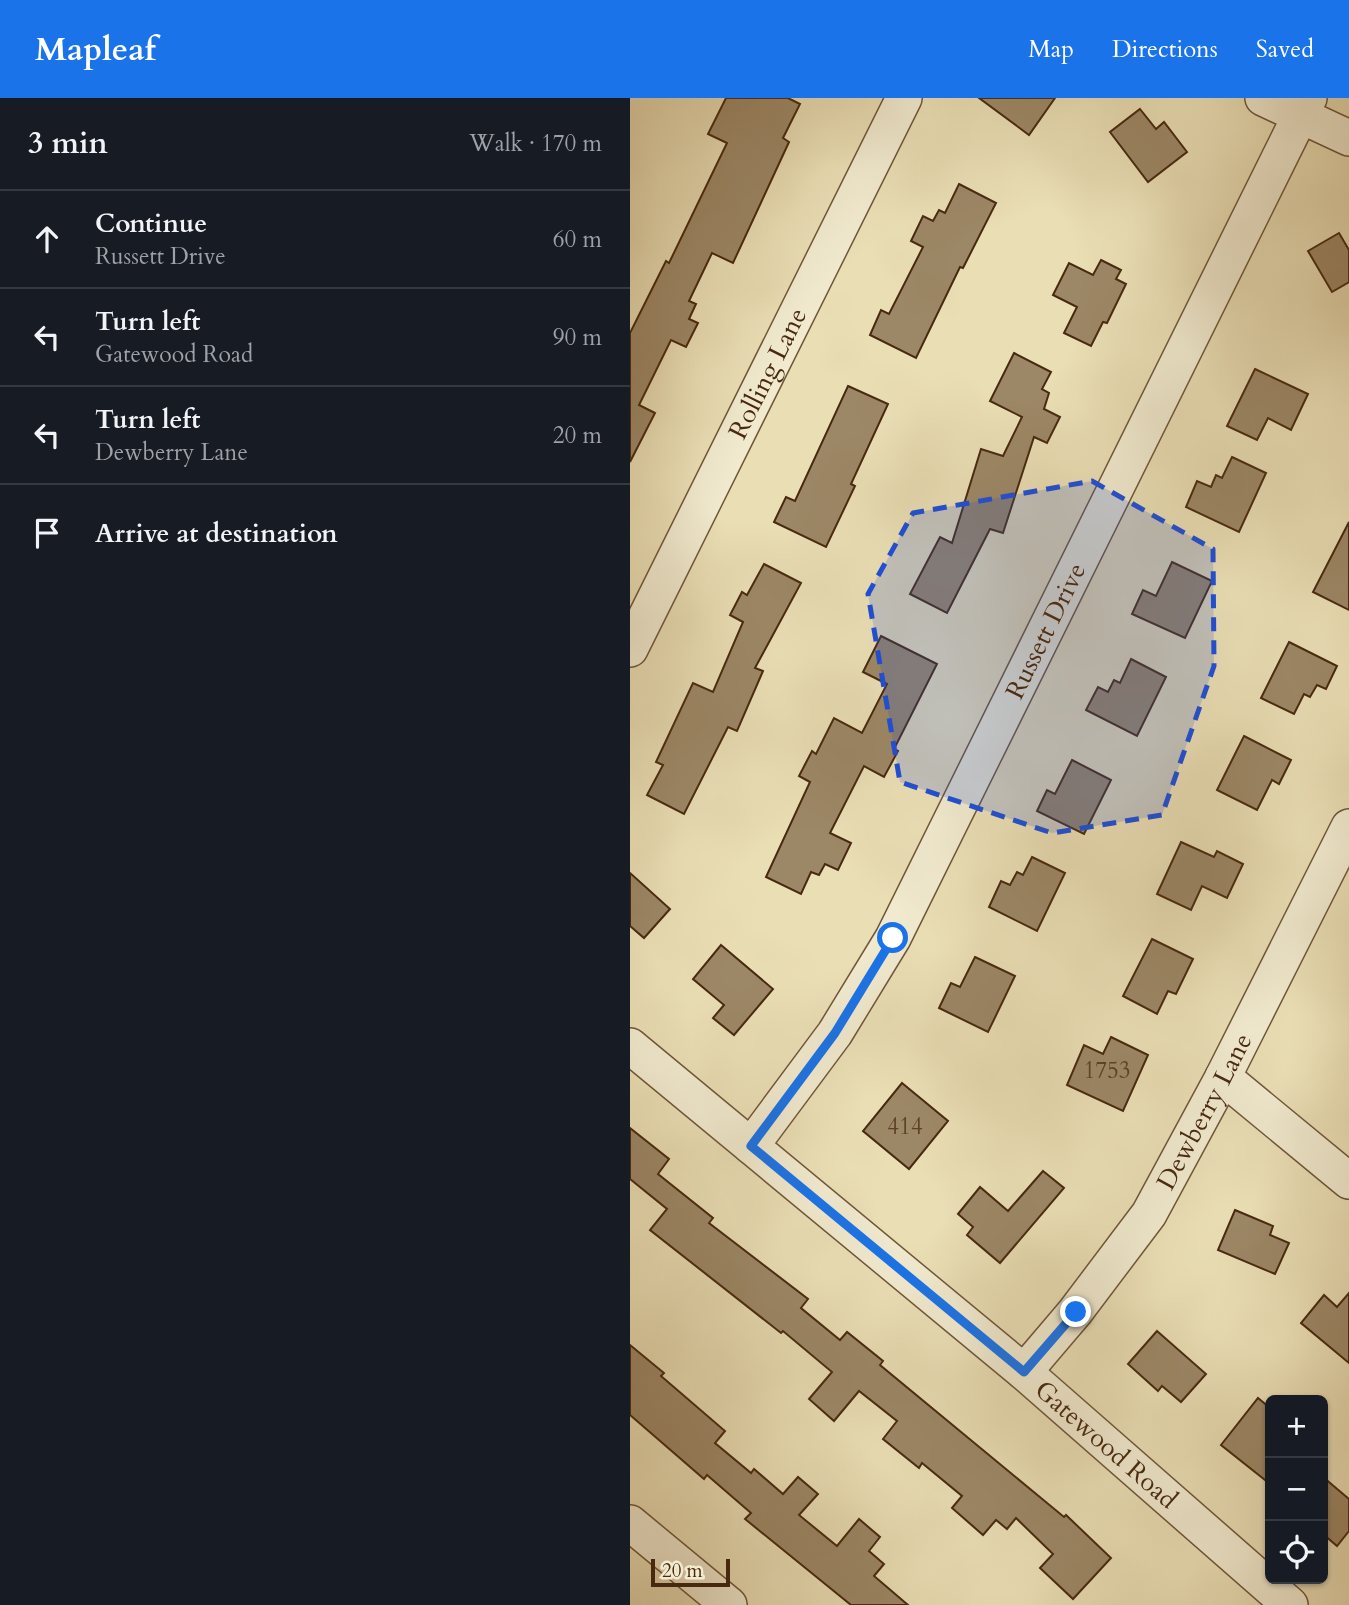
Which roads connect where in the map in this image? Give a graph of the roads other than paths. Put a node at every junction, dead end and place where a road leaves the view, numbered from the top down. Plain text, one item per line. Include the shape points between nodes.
1 (904, 98) edge
2 (1263, 98) edge
3 (1305, 107) edge
4 (1349, 138) edge
5 (630, 649) edge
6 (1349, 827) edge
7 (630, 1046) edge
8 (1223, 1077) junction
9 (751, 1146) junction
10 (1349, 1181) edge
11 (1024, 1372) junction
12 (630, 1523) edge
13 (729, 1605) edge
14 (1290, 1605) edge

1 - 5 street, Rolling Lane
2 - 3 street
3 - 4 street
3 - 9 street, Russett Drive via 893,938 835,1033
6 - 8 street, Dewberry Lane
7 - 9 street, Gatewood Road
8 - 10 street
8 - 11 street, Dewberry Lane via 1149,1214 1076,1312
9 - 11 street, Gatewood Road
11 - 14 street, Gatewood Road
12 - 13 street

